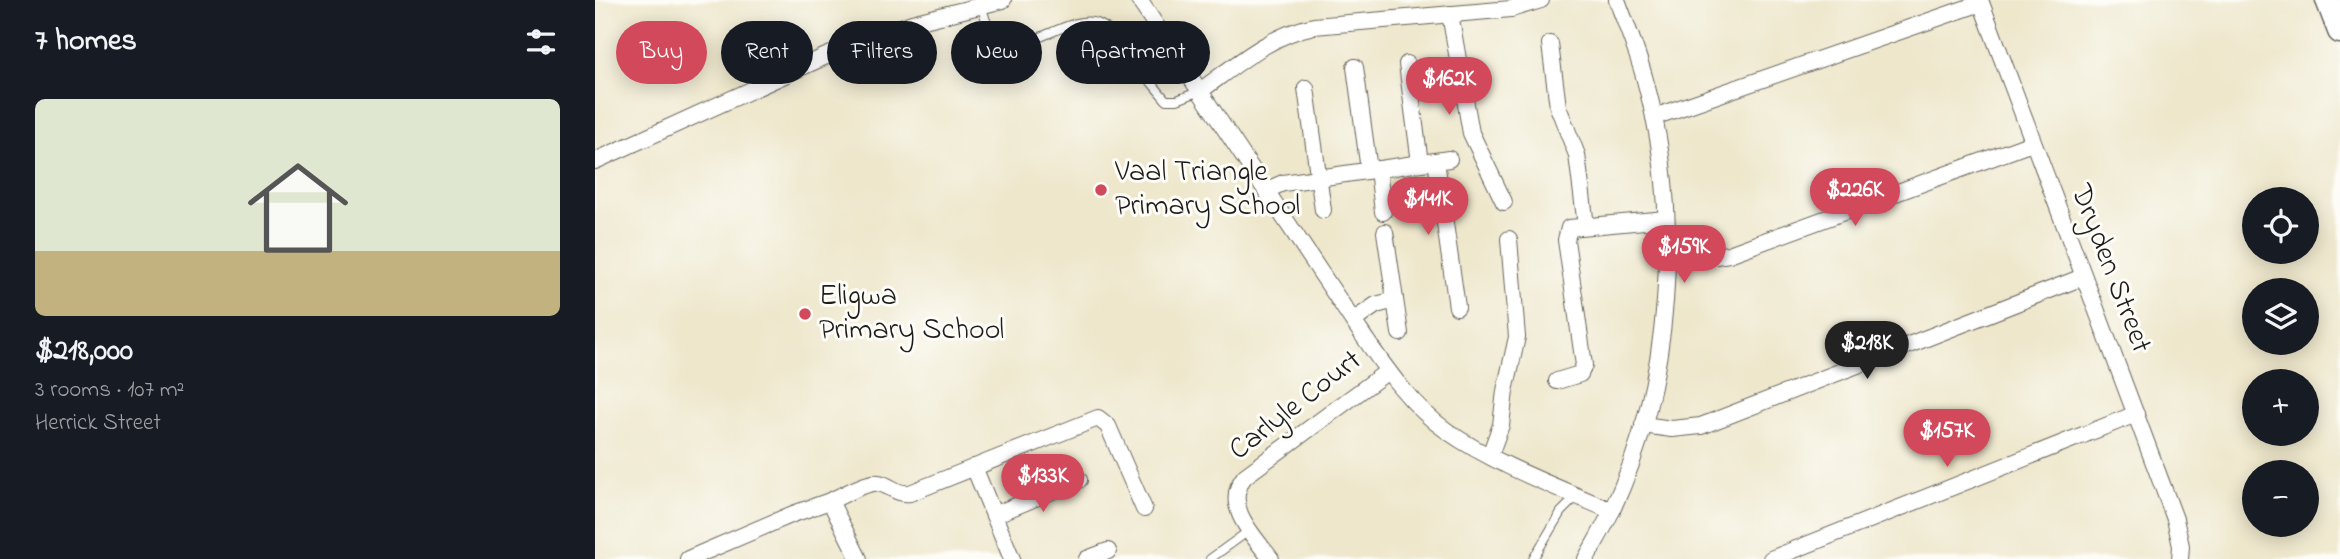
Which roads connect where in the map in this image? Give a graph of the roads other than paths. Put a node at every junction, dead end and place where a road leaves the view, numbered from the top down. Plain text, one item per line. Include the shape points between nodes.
1 (1003, 0) edge
2 (1139, 0) edge
3 (1541, 0) edge
4 (1617, 0) edge
5 (2328, 0) edge
6 (1980, 2) edge
7 (981, 5) junction
8 (1450, 14) junction
9 (2340, 31) edge
10 (1550, 44) dead end
11 (1407, 64) dead end
12 (1355, 66) dead end
13 (1307, 88) dead end
14 (1200, 91) junction
15 (1654, 117) junction
16 (2032, 143) junction
17 (595, 160) edge
18 (1435, 161) junction
19 (1373, 170) junction
20 (1318, 177) junction
21 (1267, 190) junction
22 (1504, 202) dead end
23 (1323, 210) dead end
24 (1383, 212) dead end
25 (1666, 219) junction
26 (1586, 226) junction
27 (1385, 232) dead end
28 (1509, 239) dead end
29 (1668, 255) junction
30 (2083, 277) junction
31 (1395, 300) junction
32 (1457, 307) dead end
33 (1353, 321) junction
34 (1400, 333) dead end
35 (1388, 371) junction
36 (1557, 381) dead end
37 (2136, 414) junction
38 (1643, 425) junction
39 (1490, 455) junction
40 (974, 467) junction
41 (1079, 480) dead end
42 (1577, 496) junction
43 (830, 501) junction
44 (1144, 509) dead end
45 (1612, 511) junction
46 (994, 515) junction
47 (1250, 530) junction
48 (1108, 551) dead end
49 (699, 557) edge
50 (859, 559) edge
51 (1012, 559) edge
52 (1087, 559) edge
53 (1210, 559) edge
54 (1271, 559) edge
55 (1533, 559) edge
56 (1585, 559) edge
57 (1771, 559) edge
58 (2180, 559) edge

1 - 7 street
2 - 14 street
3 - 8 street via 1511,9
4 - 15 street
5 - 9 main road
6 - 15 street
6 - 16 street, Dryden Street
7 - 14 lane via 991,31 1002,42 1015,46 1075,24 1096,22 1166,100
7 - 17 street via 912,23 824,57
8 - 14 street via 1295,30 1263,46
8 - 22 street via 1471,133
10 - 26 street via 1558,107 1577,155
11 - 18 street
12 - 19 street
13 - 20 street
14 - 21 street
15 - 25 street
16 - 29 street via 1729,254
16 - 30 street, Dryden Street
18 - 19 street
18 - 32 street
19 - 20 street
19 - 24 street
20 - 21 street
20 - 23 street
21 - 33 street
25 - 26 street
25 - 29 street
26 - 36 street via 1569,228 1566,240 1584,365 1580,374
27 - 31 street
28 - 39 street via 1517,337 1501,425
29 - 38 street via 1656,374
30 - 37 street, Dryden Street
30 - 38 street via 1701,426
31 - 33 street via 1376,305
31 - 34 street
33 - 35 street
35 - 39 street via 1410,398 1447,430
35 - 47 street, Carlyle Court via 1245,476 1236,497
37 - 57 street
37 - 58 street, Dryden Street via 2180,536
38 - 45 street
39 - 42 street
40 - 43 street via 911,493 900,494 873,483
40 - 44 street via 1098,418 1108,426
40 - 46 street
41 - 46 street
42 - 45 street
42 - 55 lane via 1561,512
43 - 49 street
43 - 50 street
45 - 56 street
46 - 51 street
47 - 53 lane
47 - 54 street, Carlyle Court
48 - 52 street

